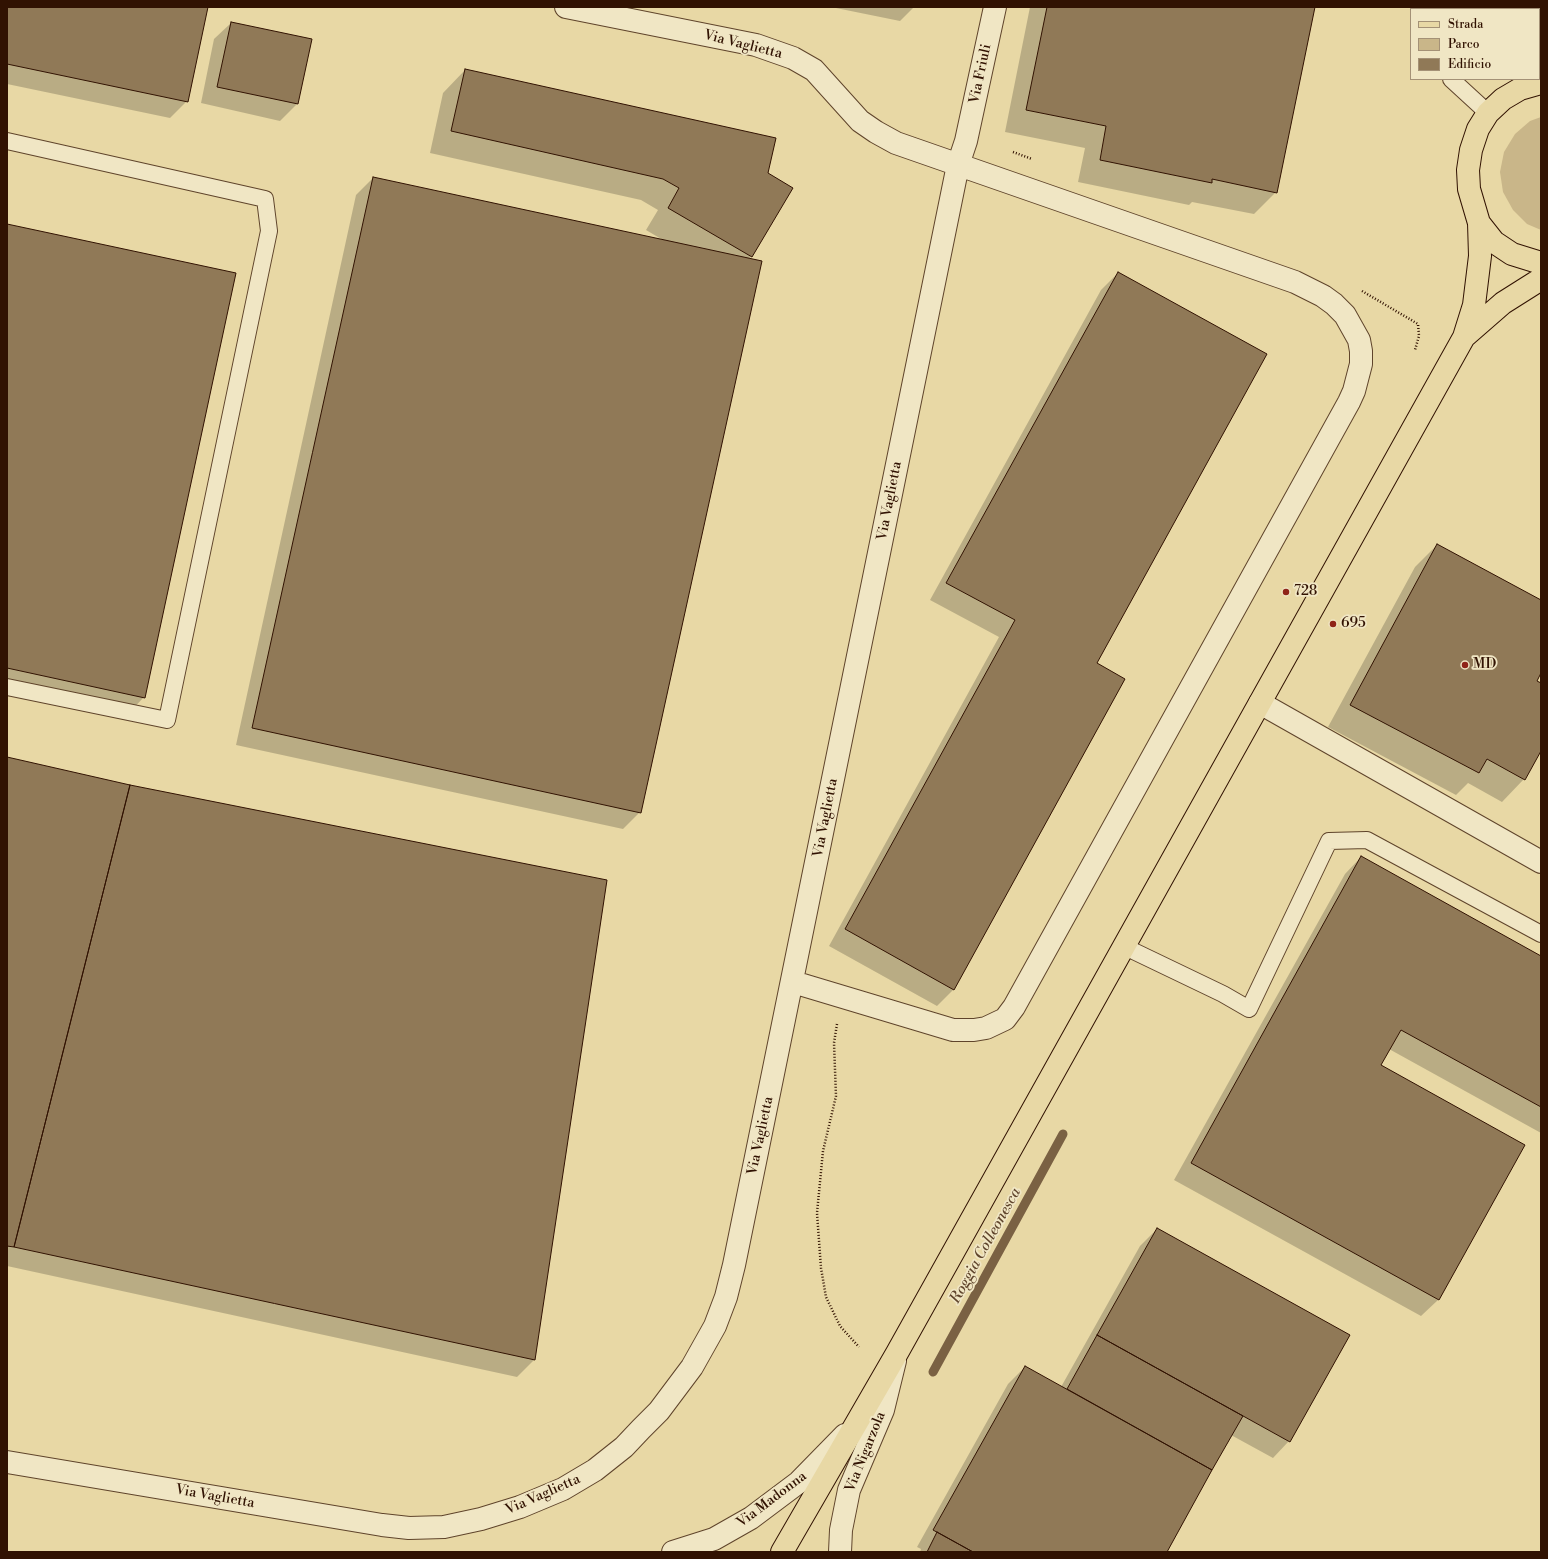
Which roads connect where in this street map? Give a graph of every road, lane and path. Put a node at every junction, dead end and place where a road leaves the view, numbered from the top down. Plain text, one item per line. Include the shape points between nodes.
1 (566, 7) edge
2 (996, 7) edge
3 (1452, 80) edge
4 (1541, 83) edge
5 (1488, 113) junction
6 (7, 141) edge
7 (966, 141) joint
8 (958, 165) junction
9 (1479, 223) junction
10 (1541, 263) edge
11 (1541, 279) edge
12 (1464, 337) junction
13 (7, 687) edge
14 (1260, 703) junction
15 (1541, 862) edge
16 (1541, 934) edge
17 (1123, 946) junction
18 (793, 982) junction
19 (834, 1043) dead end
20 (859, 1347) dead end
21 (897, 1353) junction
22 (856, 1424) junction
23 (7, 1462) edge
24 (673, 1552) edge
25 (782, 1552) edge
26 (840, 1552) edge

1 - 8 street, Via Vaglietta via 756,45 793,58 814,70 852,114 876,132 896,143
2 - 7 street, Via Friuli
3 - 5 lane
4 - 5 main road via 1508,96
5 - 9 main road via 1478,129 1468,170 1472,204
6 - 13 lane via 264,199 269,231 167,720
7 - 8 street, Via Vaglietta
8 - 18 street, Via Vaglietta
8 - 18 street via 1309,288 1334,304 1345,315 1353,327 1361,351 1361,364 1354,391 1345,409 1018,1000 1005,1019 986,1028 953,1030
9 - 10 main road via 1494,242 1512,254
9 - 12 main road via 1480,256 1477,283 1474,305
11 - 12 main road via 1503,303
12 - 14 main road
14 - 15 street
14 - 17 main road
16 - 17 lane via 1367,840 1329,841 1249,1009
17 - 21 main road
18 - 23 street, Via Vaglietta via 734,1265 715,1326 692,1367 658,1411 624,1447 579,1480 520,1507 481,1520 444,1527 409,1528
19 - 20 path via 836,1096 823,1151 817,1213 821,1268 826,1297 840,1326
21 - 22 main road
21 - 26 street, Via Nigarzola via 883,1410 849,1490 841,1530
22 - 24 street, Via Madonna via 804,1477 751,1518 714,1539
22 - 25 main road

